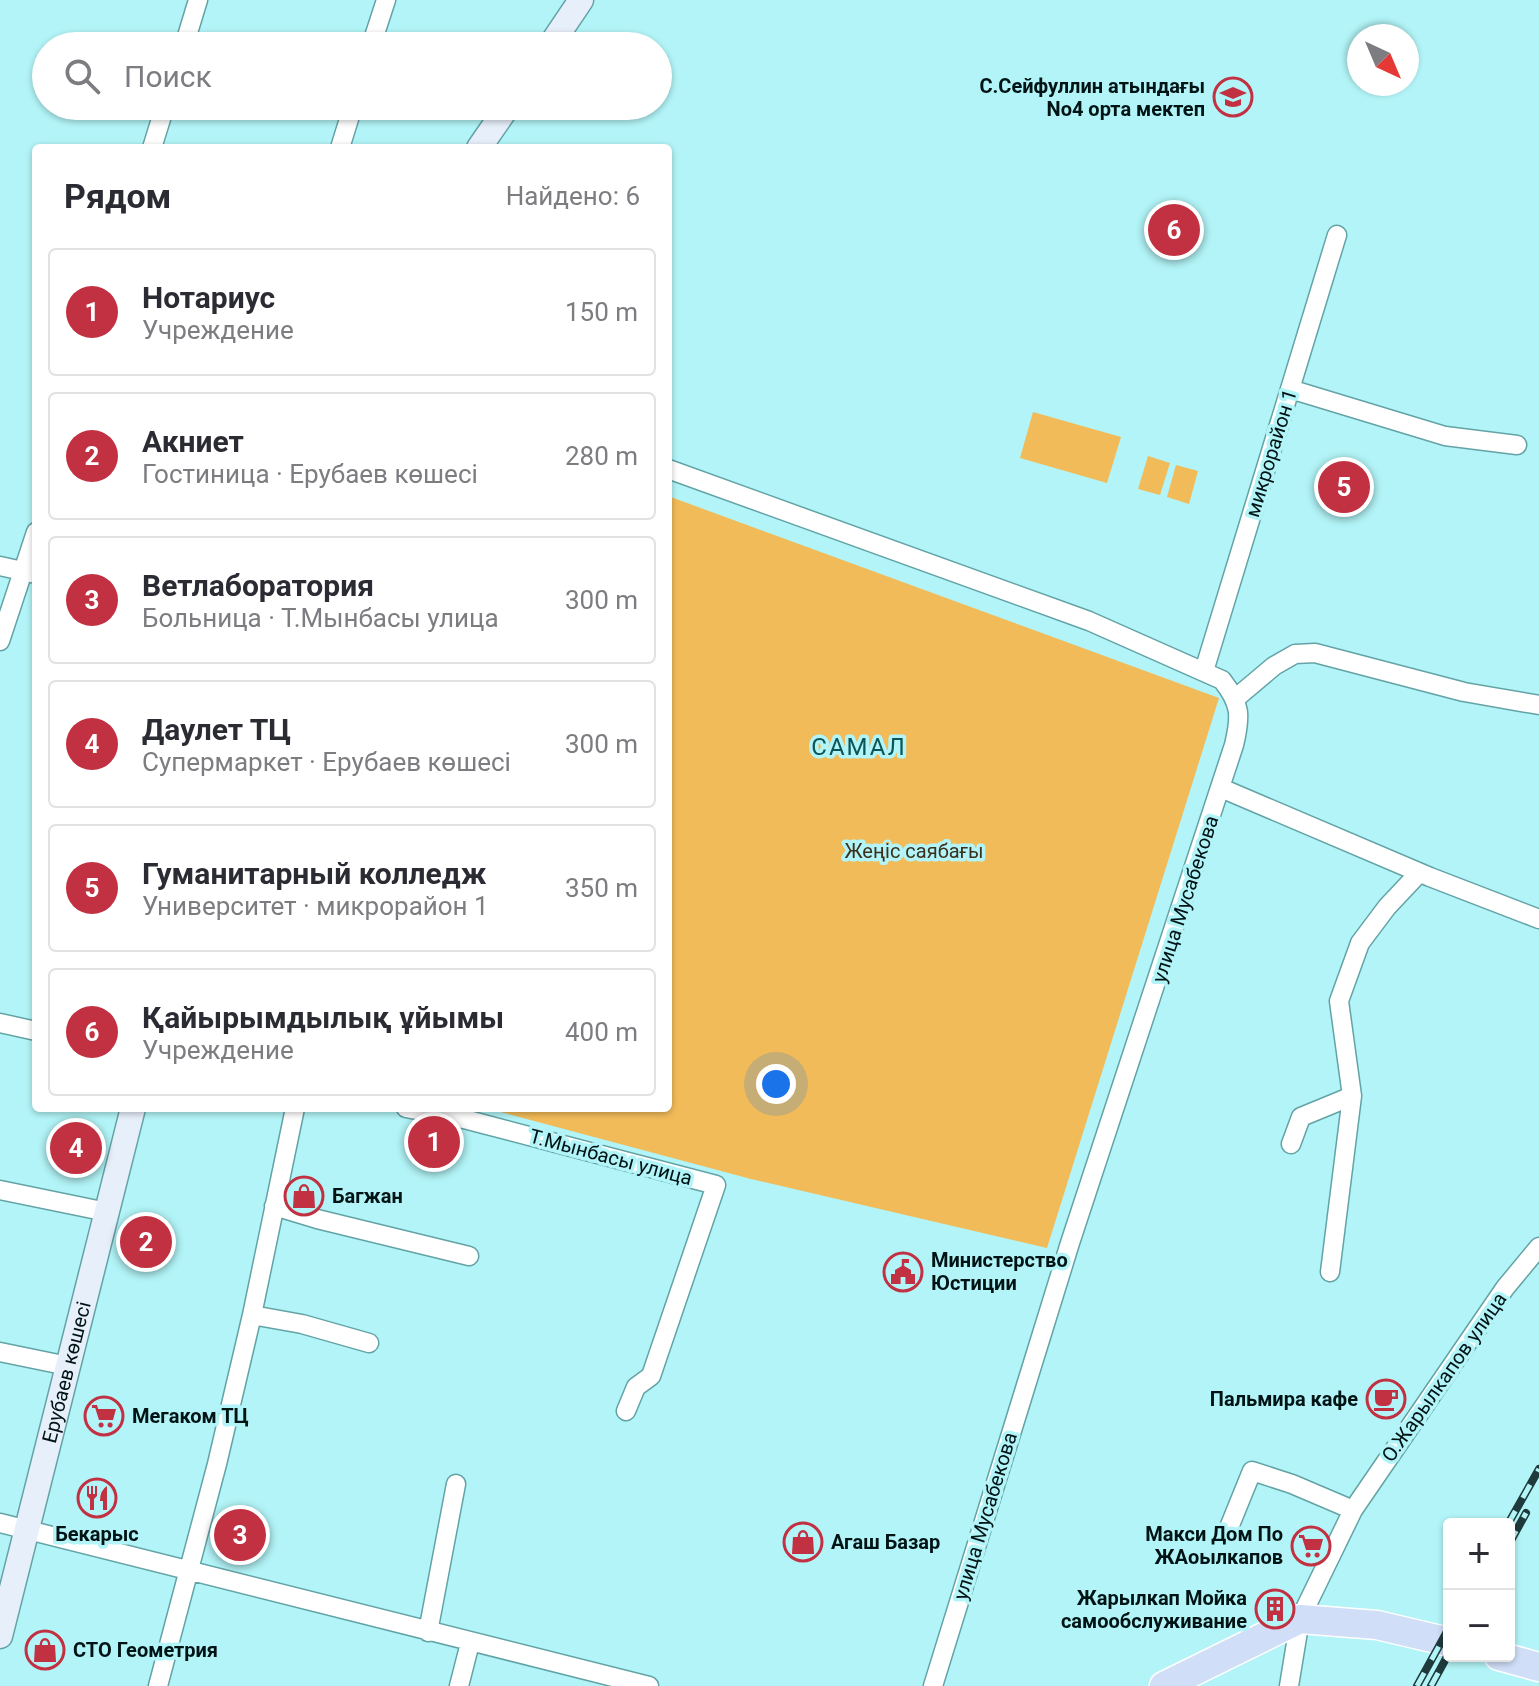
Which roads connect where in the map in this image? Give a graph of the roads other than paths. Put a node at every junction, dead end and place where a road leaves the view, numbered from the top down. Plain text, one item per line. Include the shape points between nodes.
1 (198, 0) edge
2 (386, 0) edge
3 (581, 0) edge
4 (188, 32) edge
5 (376, 32) edge
6 (559, 32) edge
7 (161, 120) edge
8 (349, 120) edge
9 (498, 120) edge
10 (153, 144) edge
11 (341, 144) edge
12 (482, 144) edge
13 (1337, 235) dead end
14 (1290, 389) junction
15 (1517, 445) dead end
16 (672, 470) edge
17 (0, 566) edge
18 (29, 573) edge
19 (0, 641) edge
20 (1204, 671) junction
21 (1236, 698) junction
22 (1538, 703) edge
23 (1221, 788) junction
24 (1419, 873) junction
25 (1539, 919) edge
26 (0, 1023) edge
27 (32, 1030) edge
28 (1352, 1096) junction
29 (132, 1112) edge
30 (294, 1112) edge
31 (427, 1112) edge
32 (1291, 1144) dead end
33 (0, 1190) edge
34 (274, 1206) junction
35 (107, 1212) junction
36 (1539, 1247) edge
37 (469, 1256) dead end
38 (1330, 1272) dead end
39 (252, 1315) junction
40 (369, 1343) dead end
41 (0, 1352) edge
42 (68, 1366) junction
43 (626, 1411) dead end
44 (456, 1484) dead end
45 (1353, 1510) junction
46 (0, 1523) edge
47 (28, 1530) junction
48 (1228, 1530) dead end
49 (188, 1571) junction
50 (1300, 1619) junction
51 (428, 1632) junction
52 (0, 1636) edge
53 (1443, 1641) edge
54 (470, 1643) junction
55 (1515, 1660) edge
56 (1539, 1667) edge
57 (158, 1686) edge
58 (459, 1686) edge
59 (649, 1686) edge
60 (933, 1686) edge
61 (1164, 1686) edge
62 (1289, 1686) edge

1 - 4 street
2 - 5 street
3 - 6 main road
7 - 10 street
8 - 11 street
9 - 12 main road
13 - 14 street, микрорайон 1
14 - 15 street via 1445,436
14 - 20 street, микрорайон 1
16 - 20 street via 1089,621
17 - 18 street
18 - 19 street
20 - 21 street via 1222,680
21 - 22 street via 1295,654 1315,653 1464,692
21 - 23 street, улица Мусабекова via 1239,724
23 - 24 street
23 - 60 street, улица Мусабекова via 1070,1243
24 - 25 street
24 - 28 street via 1360,943 1339,1001
26 - 27 street
28 - 32 street via 1301,1117
28 - 38 street
29 - 35 main road, Ерубаев көшесі
30 - 34 street
31 - 43 street, Т.Мынбасы улица via 716,1185 651,1376 636,1387
33 - 35 street
34 - 37 street
34 - 39 street
35 - 42 main road, Ерубаев көшесі
36 - 45 street, О.Жарылкапов улица via 1505,1288
39 - 40 street
39 - 49 street
41 - 42 street
42 - 47 main road, Ерубаев көшесі
44 - 51 street
45 - 48 street via 1252,1471
45 - 50 street, О.Жарылкапов улица
46 - 47 street
47 - 49 street
47 - 52 main road, Ерубаев көшесі
49 - 51 street
49 - 57 street
50 - 53 main road via 1377,1625
50 - 61 main road
50 - 62 street, О.Жарылкапов улица
51 - 54 street
54 - 58 street
54 - 59 street
55 - 56 main road

